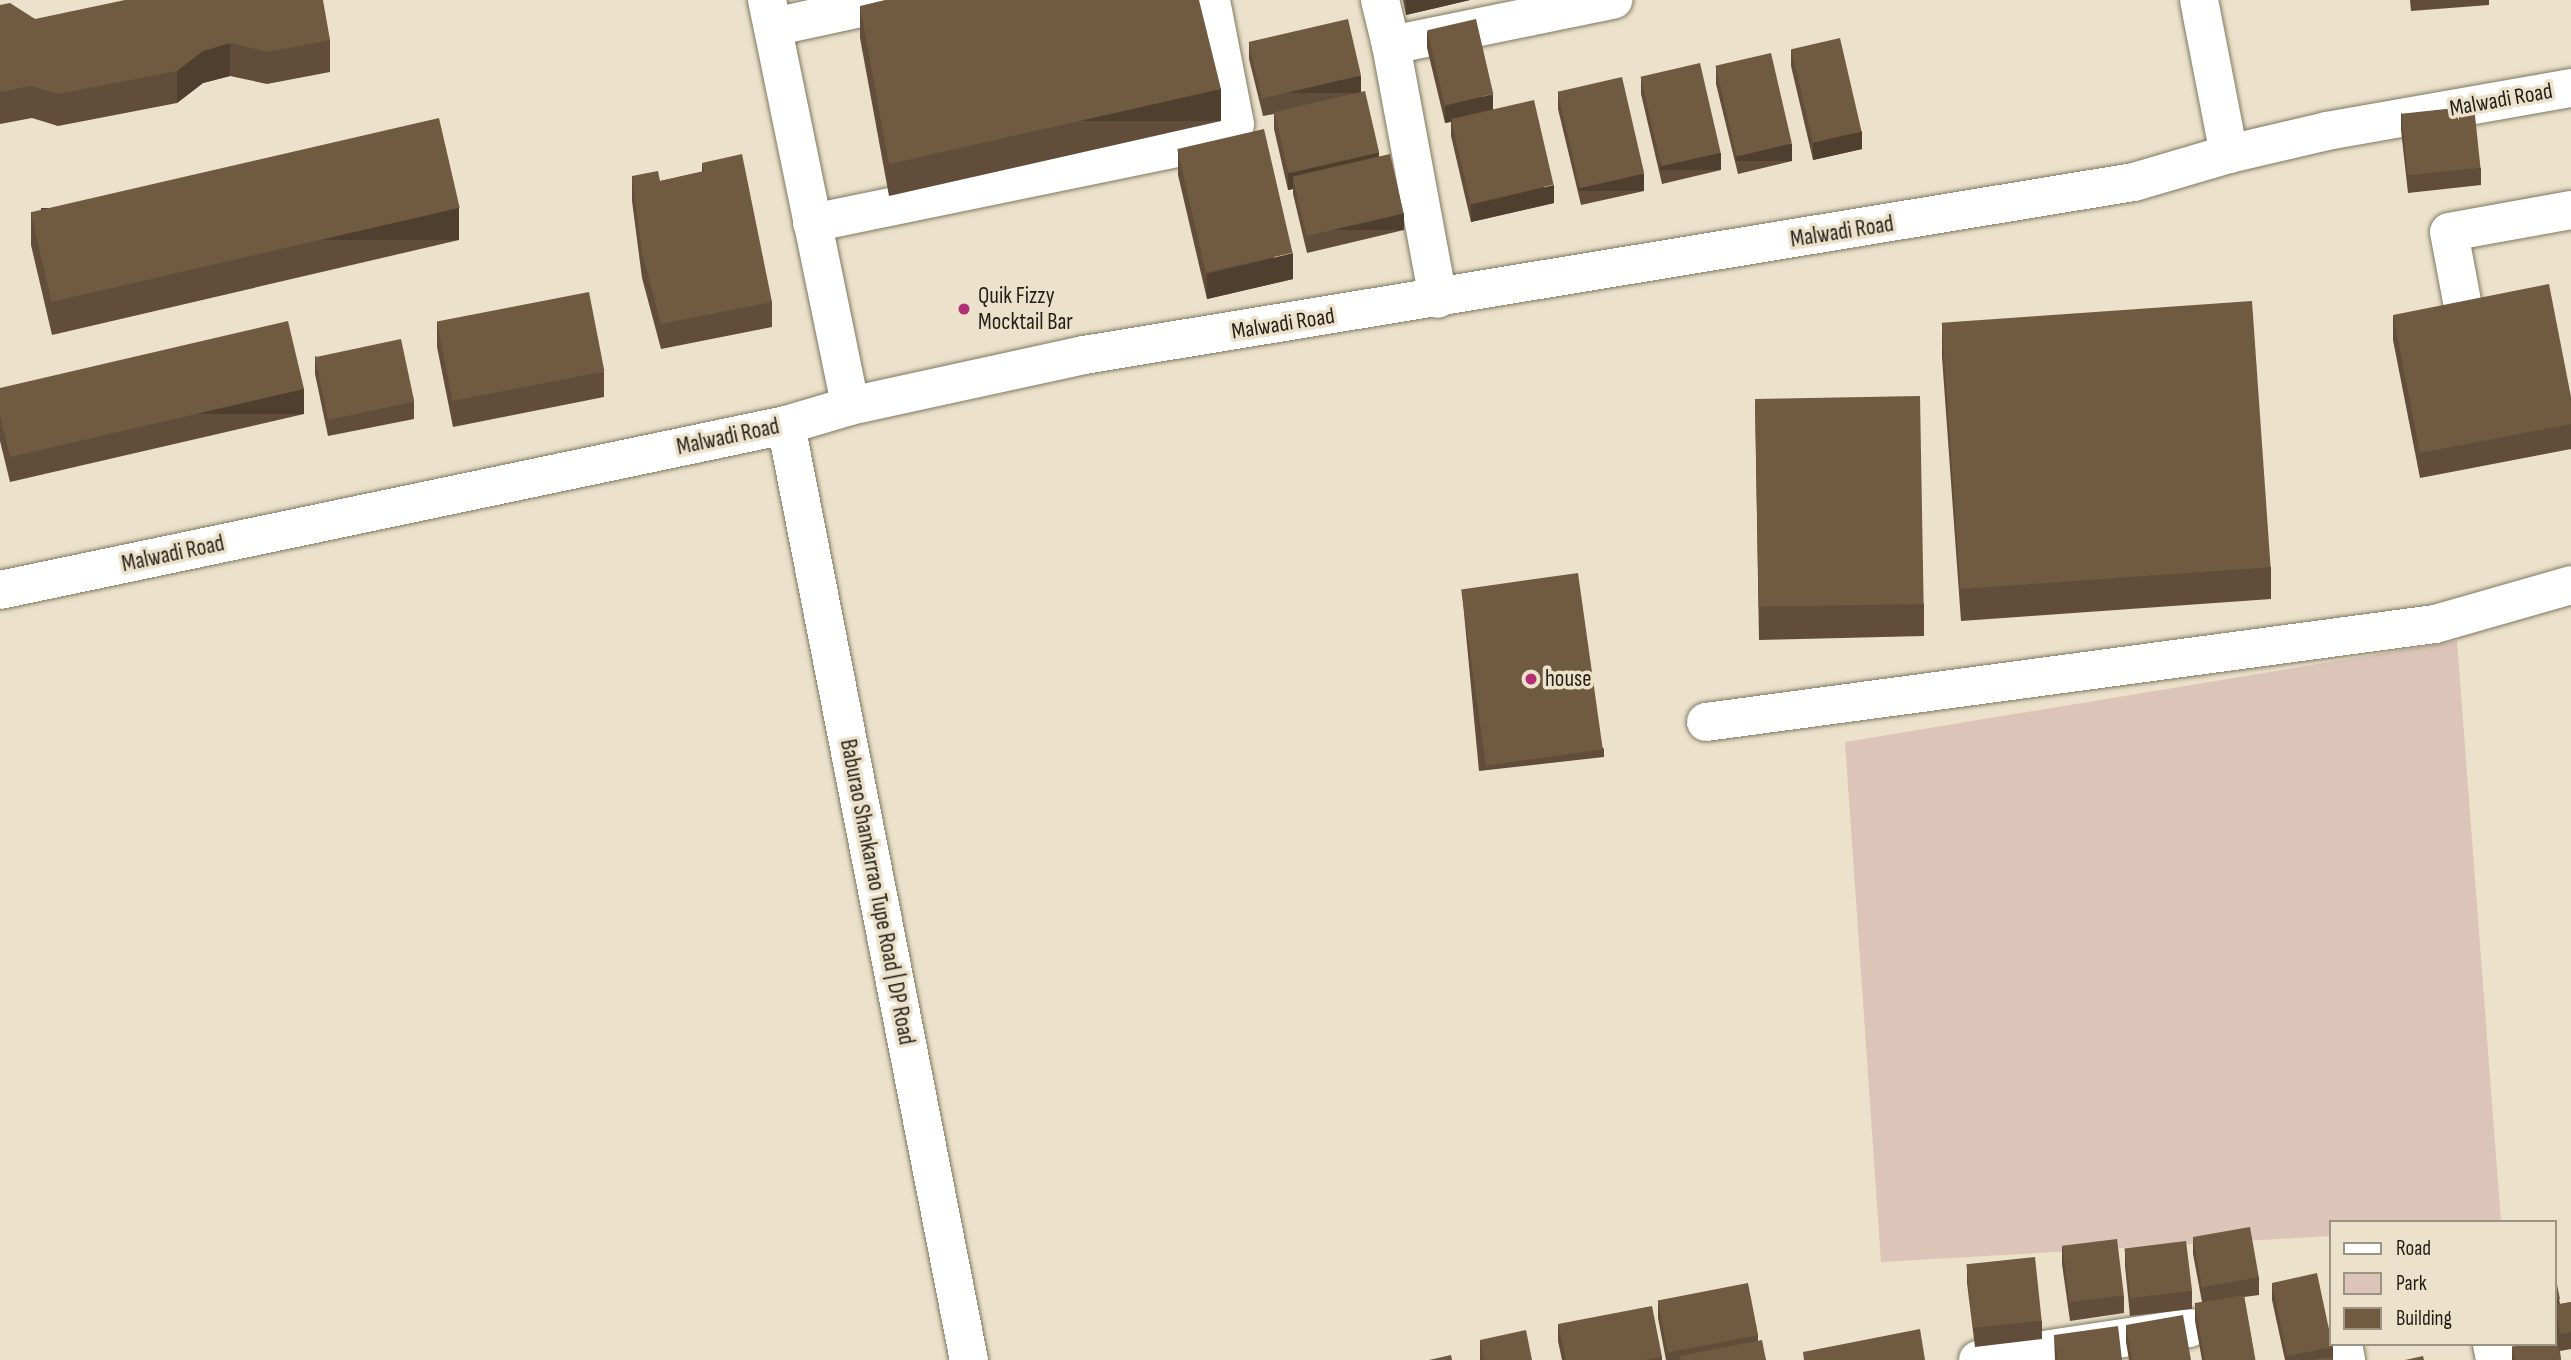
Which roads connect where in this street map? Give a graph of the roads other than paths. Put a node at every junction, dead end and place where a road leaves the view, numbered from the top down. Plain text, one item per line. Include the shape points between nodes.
1 (898, 0) edge
2 (1211, 0) edge
3 (1380, 0) edge
4 (1613, 0) edge
5 (2199, 0) edge
6 (770, 13) edge
7 (1391, 45) junction
8 (2571, 88) edge
9 (2228, 155) junction
10 (2571, 210) edge
11 (812, 223) junction
12 (1438, 299) junction
13 (2464, 312) edge
14 (850, 405) junction
15 (786, 425) junction
16 (2571, 585) edge
17 (0, 590) edge
18 (1706, 722) dead end
19 (2190, 1328) dead end
20 (2033, 1356) edge
21 (968, 1360) edge
22 (1978, 1360) edge

1 - 6 street
2 - 11 street via 1235,124 1218,140
3 - 7 street
4 - 7 street
5 - 9 street
6 - 11 street
7 - 12 street
8 - 9 street, Malwadi Road via 2327,131
9 - 12 street, Malwadi Road via 2134,182
10 - 13 street via 2449,232
11 - 14 street
12 - 14 street, Malwadi Road via 1084,355
14 - 15 street, Malwadi Road
15 - 17 street, Malwadi Road
15 - 21 street, Baburao Shankarrao Tupe Road | DP Road
16 - 18 street via 2435,624
19 - 20 street
20 - 22 street

